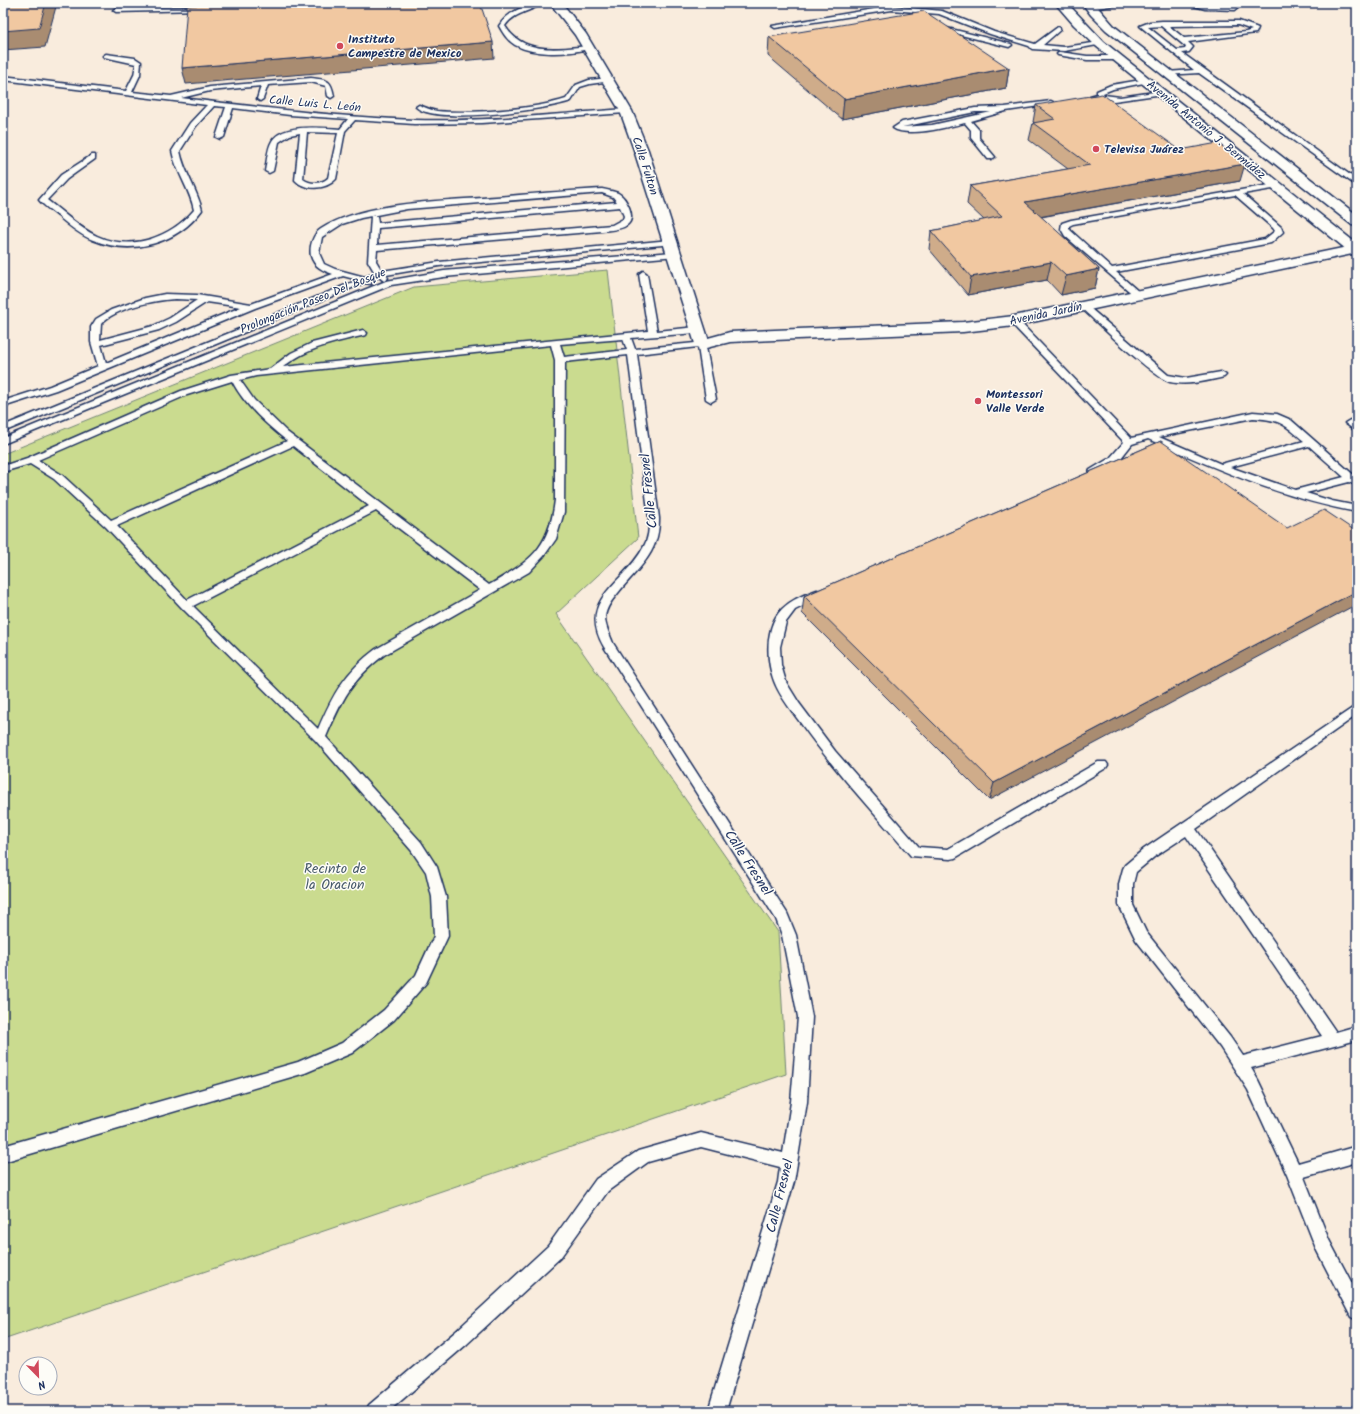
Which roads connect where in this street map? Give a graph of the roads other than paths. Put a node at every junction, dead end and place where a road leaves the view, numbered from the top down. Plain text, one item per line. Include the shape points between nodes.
1 (540, 3) edge
2 (556, 3) edge
3 (1061, 3) edge
4 (1127, 3) edge
5 (1186, 3) edge
6 (1089, 5) edge
7 (210, 8) edge
8 (1235, 8) dead end
9 (903, 9) junction
10 (116, 10) dead end
11 (920, 18) edge
12 (1162, 23) junction
13 (775, 26) dead end
14 (937, 26) edge
15 (1058, 29) dead end
16 (1184, 40) junction
17 (1100, 44) junction
18 (1032, 47) junction
19 (587, 48) junction
20 (1177, 52) junction
21 (106, 56) dead end
22 (1117, 58) junction
23 (1200, 71) junction
24 (1167, 74) junction
25 (3, 78) edge
26 (609, 80) junction
27 (1147, 81) junction
28 (266, 84) junction
29 (1161, 93) junction
30 (128, 94) junction
31 (1101, 95) junction
32 (331, 96) dead end
33 (1086, 97) edge
34 (169, 98) junction
35 (260, 99) dead end
36 (1057, 102) edge
37 (211, 105) junction
38 (230, 107) junction
39 (419, 107) dead end
40 (1005, 109) junction
41 (626, 110) junction
42 (1214, 111) junction
43 (1183, 112) junction
44 (354, 118) junction
45 (966, 120) junction
46 (304, 131) junction
47 (342, 131) junction
48 (220, 137) dead end
49 (1257, 145) junction
50 (92, 157) dead end
51 (991, 157) dead end
52 (269, 171) dead end
53 (1357, 184) edge
54 (1275, 186) junction
55 (1237, 193) junction
56 (623, 204) junction
57 (375, 213) junction
58 (1353, 216) edge
59 (374, 226) junction
60 (374, 248) junction
61 (672, 248) junction
62 (1356, 250) edge
63 (1110, 271) junction
64 (346, 272) junction
65 (379, 274) junction
66 (643, 274) dead end
67 (364, 279) junction
68 (389, 282) junction
69 (376, 287) junction
70 (1136, 294) junction
71 (205, 300) junction
72 (252, 306) junction
73 (1084, 306) junction
74 (1014, 321) junction
75 (364, 333) dead end
76 (653, 334) junction
77 (626, 336) junction
78 (699, 337) junction
79 (555, 342) junction
80 (96, 344) junction
81 (632, 352) junction
82 (560, 360) junction
83 (102, 366) junction
84 (273, 371) junction
85 (1221, 375) dead end
86 (234, 377) junction
87 (711, 399) dead end
88 (3, 404) edge
89 (3, 429) edge
90 (1149, 436) junction
91 (3, 441) edge
92 (294, 442) junction
93 (1129, 442) junction
94 (1312, 442) junction
95 (31, 460) junction
96 (1220, 467) junction
97 (3, 470) edge
98 (1082, 477) edge
99 (1354, 481) edge
100 (1295, 493) junction
101 (376, 507) junction
102 (1357, 509) edge
103 (110, 525) junction
104 (828, 589) edge
105 (488, 590) junction
106 (186, 605) junction
107 (1357, 709) edge
108 (320, 738) junction
109 (1102, 765) dead end
110 (1188, 828) junction
111 (1357, 1033) edge
112 (1333, 1040) junction
113 (1240, 1064) junction
114 (3, 1154) edge
115 (1357, 1154) edge
116 (790, 1162) junction
117 (1294, 1172) junction
118 (1357, 1311) edge
119 (374, 1411) edge
120 (717, 1411) edge

1 - 19 lane via 504,21 504,30 520,43 535,50
2 - 19 main road, Calle Fulton via 580,34
3 - 17 main road, Avenida Antonio J. Bermúdez
4 - 6 lane
5 - 8 lane via 1205,7
6 - 24 main road, Avenida Antonio J. Bermúdez via 1110,28
7 - 10 lane
9 - 11 lane
9 - 13 lane via 892,8
9 - 18 lane via 940,12
12 - 16 lane
12 - 16 lane via 1239,23 1256,29 1246,34
12 - 20 lane via 1143,26
14 - 18 lane via 980,40
15 - 18 lane
16 - 20 lane via 1190,50
17 - 18 lane via 1064,49
17 - 22 main road, Avenida Antonio J. Bermúdez
18 - 22 lane via 1087,58
19 - 26 main road, Calle Fulton
20 - 23 lane
21 - 30 lane via 140,63
22 - 27 main road, Avenida Antonio J. Bermúdez
23 - 24 lane
23 - 53 lane
24 - 42 main road, Avenida Antonio J. Bermúdez
25 - 30 lane, Calle Luis L. León
26 - 39 lane via 583,84 575,89 570,100 548,105 449,113 431,112
26 - 41 main road, Calle Fulton
27 - 29 main road, Avenida Antonio J. Bermúdez
27 - 31 lane via 1106,89 1099,92
27 - 42 main road via 1161,84 1191,103
28 - 32 lane via 322,80 329,85
28 - 34 lane via 210,89
28 - 35 lane
29 - 31 lane via 1115,99
29 - 43 main road, Avenida Antonio J. Bermúdez
30 - 34 lane, Calle Luis L. León
31 - 33 lane
34 - 37 lane, Calle Luis L. León
36 - 40 lane
37 - 38 lane, Calle Luis L. León
37 - 50 lane via 193,125 176,151 179,168 193,192 198,210 191,219 168,235 143,243 108,243 80,230 43,200 64,178
38 - 44 lane, Calle Luis L. León
38 - 48 lane
40 - 45 lane
40 - 45 lane via 961,112 902,124 897,128 908,131
41 - 44 lane, Calle Luis L. León via 443,123
41 - 61 main road, Calle Fulton
42 - 49 main road, Avenida Antonio J. Bermúdez
43 - 49 main road via 1202,118 1232,141
43 - 54 main road, Avenida Antonio J. Bermúdez
44 - 47 lane
45 - 51 lane via 975,130 975,138
46 - 47 lane
46 - 47 lane via 299,180 304,184 313,185 324,184 332,179
46 - 52 lane via 287,133 276,141
49 - 58 main road, Avenida Antonio J. Bermúdez
54 - 55 lane
54 - 62 main road, Avenida Antonio J. Bermúdez
55 - 63 lane via 1277,227 1279,232 1275,237 1254,244
55 - 63 lane via 1065,225 1068,234
56 - 57 lane via 616,195 602,191 438,203
56 - 59 lane
56 - 60 lane via 629,218 626,223 617,227
57 - 59 lane
57 - 64 lane via 331,226 317,239 316,260 327,269
59 - 60 lane
60 - 65 lane via 372,261
61 - 65 lane, Prolongación Paseo Del Bosque via 439,264
61 - 68 lane, Prolongación Paseo Del Bosque
61 - 78 main road, Calle Fulton
62 - 70 main road, Avenida Jardín
63 - 70 lane
64 - 67 lane
64 - 72 lane
65 - 67 lane, Prolongación Paseo Del Bosque
65 - 68 lane
66 - 76 lane
67 - 69 lane
67 - 89 lane, Prolongación Paseo Del Bosque
68 - 69 lane, Prolongación Paseo Del Bosque
69 - 91 lane, Prolongación Paseo Del Bosque
70 - 73 main road, Avenida Jardín
71 - 72 lane
71 - 80 lane via 156,328
71 - 80 lane via 166,297 151,299 112,312 98,321 95,327
72 - 83 lane
73 - 74 main road, Avenida Jardín
73 - 85 lane via 1165,377 1188,382
74 - 78 main road, Avenida Jardín via 930,329 730,338
74 - 93 lane
75 - 84 lane via 329,340 301,350
76 - 77 lane
76 - 78 lane
77 - 79 lane
77 - 81 lane, Calle Fresnel
78 - 81 lane
78 - 87 lane
79 - 82 lane
79 - 84 lane
80 - 83 lane
81 - 82 lane
81 - 116 lane, Calle Fresnel via 654,518 653,537 637,564 604,604 600,616 601,623 608,644 766,888 789,935 805,1017 799,1102
82 - 105 lane via 560,500 555,532 542,554 525,569
83 - 88 lane via 34,395
84 - 86 lane
86 - 92 lane via 245,398
86 - 95 lane via 184,393
90 - 93 lane
90 - 94 lane via 1220,421 1264,415 1288,422
90 - 96 lane
92 - 101 lane
92 - 103 lane
93 - 98 lane via 1114,460
94 - 96 lane
94 - 99 lane
95 - 97 lane
95 - 103 lane via 58,477
96 - 100 lane
99 - 100 lane
100 - 102 lane
101 - 105 lane
101 - 106 lane
103 - 106 lane
104 - 109 lane via 800,602 785,613 778,626 774,642 775,665 780,682 822,746 916,852 950,854
105 - 108 lane via 360,666 343,687
106 - 108 lane
107 - 110 lane
108 - 114 lane via 416,846 432,871 439,897 441,936 421,979 389,1015 347,1048 300,1068
110 - 112 lane
110 - 113 lane via 1149,853 1130,869 1126,884 1126,905 1141,936
111 - 112 lane
112 - 113 lane
113 - 117 lane via 1253,1085
115 - 117 lane
116 - 119 lane via 701,1140 644,1156 602,1185 554,1252 461,1338
116 - 120 lane, Calle Fresnel
117 - 118 lane via 1323,1245

